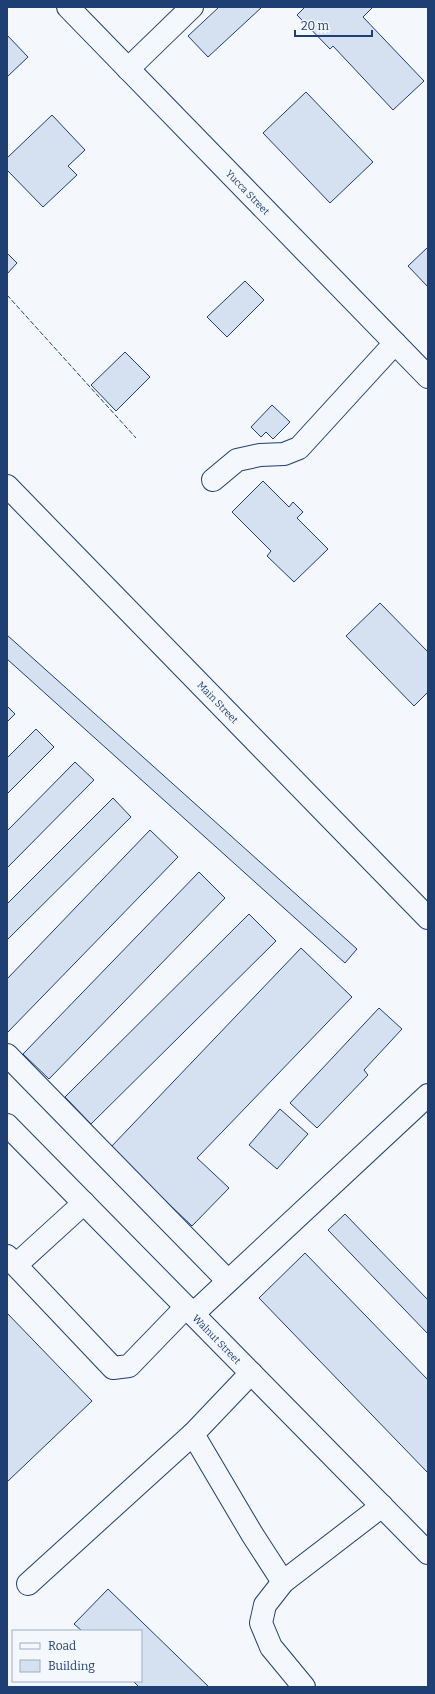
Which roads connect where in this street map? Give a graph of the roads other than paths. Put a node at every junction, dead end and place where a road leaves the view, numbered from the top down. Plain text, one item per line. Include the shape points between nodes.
1 (68, 7) edge
2 (192, 7) edge
3 (128, 69) junction
4 (395, 343) junction
5 (428, 377) edge
6 (213, 480) dead end
7 (7, 486) edge
8 (428, 918) edge
9 (7, 1055) edge
10 (428, 1095) edge
11 (7, 1125) edge
12 (84, 1203) junction
13 (11, 1260) edge
14 (228, 1281) junction
15 (189, 1310) junction
16 (251, 1373) junction
17 (193, 1434) junction
18 (382, 1506) junction
19 (428, 1553) edge
20 (283, 1582) junction
21 (28, 1584) dead end
22 (304, 1687) edge

1 - 3 street, Yucca Street
2 - 3 street
3 - 4 street, Yucca Street
4 - 5 street, Yucca Street
4 - 6 street via 299,448 284,454 260,455 238,460
7 - 8 street, Main Street
9 - 14 street
10 - 14 street
11 - 12 street, Walnut Street
12 - 13 street
12 - 15 street, Walnut Street
13 - 15 street via 113,1368 128,1366
14 - 15 street
15 - 16 street, Walnut Street
16 - 17 street
16 - 18 street, Walnut Street
17 - 20 street
17 - 21 street
18 - 19 street, Walnut Street
18 - 20 street
20 - 22 street via 265,1605 262,1623 271,1647

